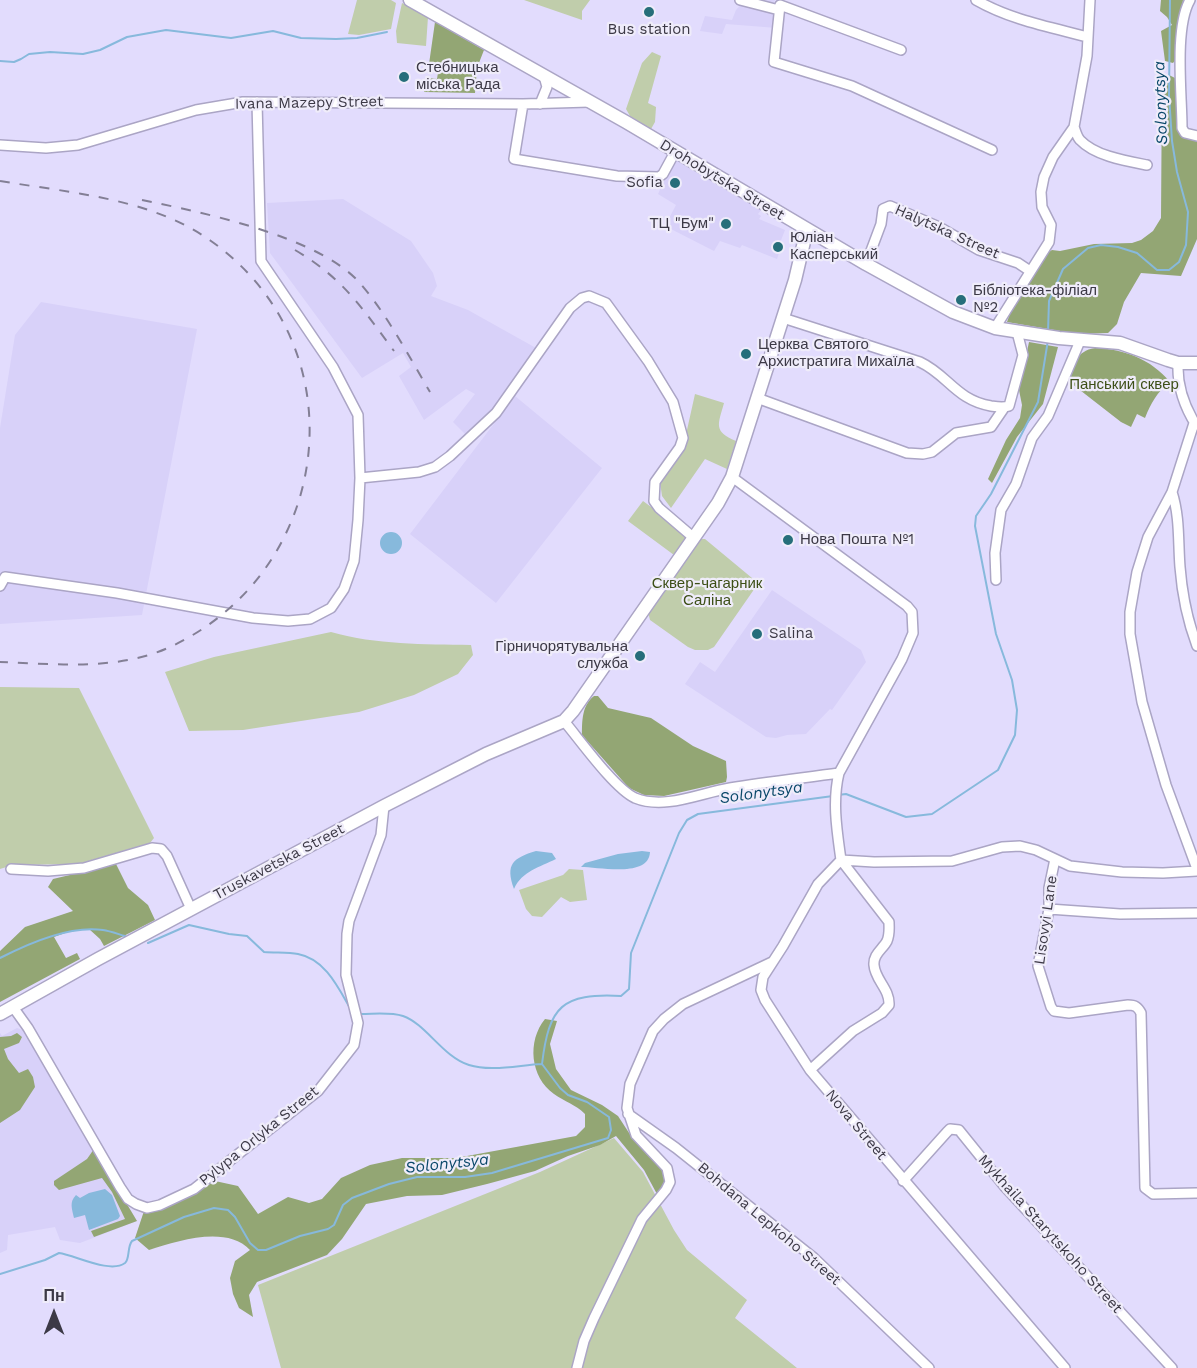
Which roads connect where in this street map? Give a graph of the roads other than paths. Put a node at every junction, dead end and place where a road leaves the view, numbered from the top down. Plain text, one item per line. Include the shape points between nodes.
1 (410, 0) edge
2 (740, 0) edge
3 (976, 0) edge
4 (1090, 0) edge
5 (1190, 0) edge
6 (780, 10) junction
7 (1088, 37) junction
8 (901, 50) dead end
9 (544, 76) junction
10 (257, 102) junction
11 (589, 102) junction
12 (523, 104) junction
13 (540, 104) junction
14 (1074, 127) junction
15 (1197, 136) edge
16 (0, 145) edge
17 (992, 150) dead end
18 (675, 152) junction
19 (1147, 165) dead end
20 (807, 229) junction
21 (866, 264) junction
22 (1030, 271) junction
23 (783, 318) junction
24 (995, 328) junction
25 (1023, 333) junction
26 (1080, 341) junction
27 (1178, 363) junction
28 (1197, 363) edge
29 (757, 398) junction
30 (1004, 408) junction
31 (1196, 424) edge
32 (732, 477) junction
33 (360, 478) junction
34 (1172, 492) junction
35 (694, 538) junction
36 (996, 580) dead end
37 (0, 586) edge
38 (1197, 646) edge
39 (564, 721) junction
40 (839, 773) junction
41 (384, 806) junction
42 (1055, 859) junction
43 (841, 860) junction
44 (11, 869) dead end
45 (1197, 870) edge
46 (191, 909) junction
47 (1049, 909) junction
48 (1197, 913) edge
49 (773, 962) junction
50 (13, 1007) junction
51 (0, 1014) edge
52 (810, 1070) junction
53 (628, 1114) junction
54 (903, 1180) junction
55 (1197, 1193) edge
56 (577, 1368) edge
57 (929, 1368) edge
58 (1065, 1368) edge
59 (1172, 1368) edge

1 - 9 street, Drohobytska Street
2 - 6 street
3 - 7 street via 1016,19
4 - 7 street
5 - 15 street via 1181,40 1182,128
6 - 8 street via 780,5
6 - 17 street via 774,62 852,86
7 - 14 street
9 - 11 street, Drohobytska Street
9 - 13 street via 547,87
10 - 12 street, Ivana Mazepy Street
10 - 16 street, Ivana Mazepy Street via 196,110 78,146
10 - 33 street via 261,261 352,400 358,415
11 - 13 street, Ivana Mazepy Street
11 - 18 street, Drohobytska Street
12 - 13 street, Ivana Mazepy Street
12 - 18 street via 514,159 618,176 659,177
14 - 19 street via 1078,139 1088,146
14 - 22 street via 1044,177 1042,207 1051,233
18 - 20 street, Drohobytska Street
20 - 21 street, Drohobytska Street
20 - 23 street, Truskavetska Street
21 - 22 street, Halytska Street via 883,209 890,206
21 - 24 street, Drohobytska Street via 953,312
22 - 24 street
23 - 29 street, Truskavetska Street
23 - 30 street via 920,362 964,397
24 - 25 street, Drohobytska Street
25 - 26 street, Drohobytska Street
25 - 30 street via 1023,355 1009,406
26 - 27 street, Drohobytska Street via 1120,343
26 - 36 street via 1001,510
27 - 28 street, Drohobytska Street
27 - 31 street via 1179,390
29 - 30 street via 883,445 923,454 932,452 956,433 988,429
29 - 32 street, Truskavetska Street
31 - 34 street
32 - 35 street, Truskavetska Street
32 - 40 street via 912,612 913,633 902,659
33 - 35 street via 420,472 450,456 496,413 570,308 590,296 606,303 673,402 683,438 655,482 654,501
33 - 37 street via 354,561 344,589 331,608 310,619 253,618 5,577
34 - 38 street via 1177,506 1180,568
34 - 45 street via 1148,537 1140,564 1130,612 1130,634 1142,702 1166,785
35 - 39 street, Truskavetska Street
39 - 40 street via 627,793 645,801 670,801 728,788
39 - 41 street, Truskavetska Street via 486,754
40 - 43 street via 836,813
41 - 46 street, Truskavetska Street
41 - 50 street, Pylypa Orlyka Street via 381,835 347,934 346,975 358,1023 354,1045 318,1091 194,1189 152,1207 129,1199
42 - 43 street via 1020,846 952,861
42 - 45 street via 1070,866 1122,872
42 - 47 street, Lisovyi Lane
43 - 49 street, Nova Street via 818,884
43 - 52 street via 889,922 886,943 876,953 874,965 889,1005
44 - 46 street via 84,868 152,848 161,849
46 - 50 street, Truskavetska Street
47 - 48 street via 1120,914
47 - 55 street, Lisovyi Lane via 1038,966 1054,1011 1069,1013 1134,1005 1140,1013 1145,1188 1153,1194
49 - 52 street, Nova Street via 763,977 761,990
49 - 53 street via 683,1004 664,1018 653,1032 630,1084
50 - 51 street, Truskavetska Street
52 - 54 street, Nova Street
53 - 56 street via 636,1135 667,1168 670,1182 642,1219 594,1318
53 - 57 street, Bohdana Lepkoho Street via 814,1258
54 - 58 street, Nova Street
54 - 59 street, Mykhaila Starytskoho Street via 947,1132 959,1130 1005,1188

